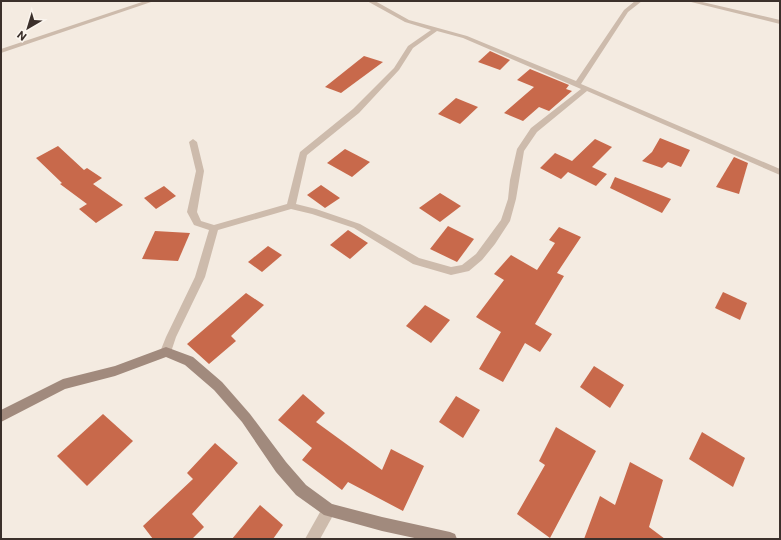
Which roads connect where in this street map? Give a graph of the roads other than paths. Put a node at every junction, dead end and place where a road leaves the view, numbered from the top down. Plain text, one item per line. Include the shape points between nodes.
1 (151, 1) edge
2 (370, 1) edge
3 (639, 1) edge
4 (690, 1) edge
5 (780, 22) edge
6 (436, 29) junction
7 (1, 51) edge
8 (582, 86) junction
9 (193, 142) dead end
10 (780, 172) edge
11 (291, 206) junction
12 (214, 228) junction
13 (166, 352) junction
14 (1, 416) edge
15 (329, 510) junction
16 (312, 539) edge
17 (450, 539) edge

1 - 7 street
2 - 6 street via 407,20
3 - 8 street via 626,11
4 - 5 street
6 - 8 street via 465,37
6 - 11 street via 410,47 397,69 356,111 303,154
8 - 10 street
8 - 11 street via 534,130 520,151 512,199 505,221 479,257 465,268 451,271 416,261 357,226
9 - 12 street via 200,171 192,212 197,223
11 - 12 street
12 - 13 street via 200,277
13 - 14 main road via 115,371 63,384
13 - 15 main road via 188,361 218,386 246,418 300,490
15 - 16 street
15 - 17 main road

